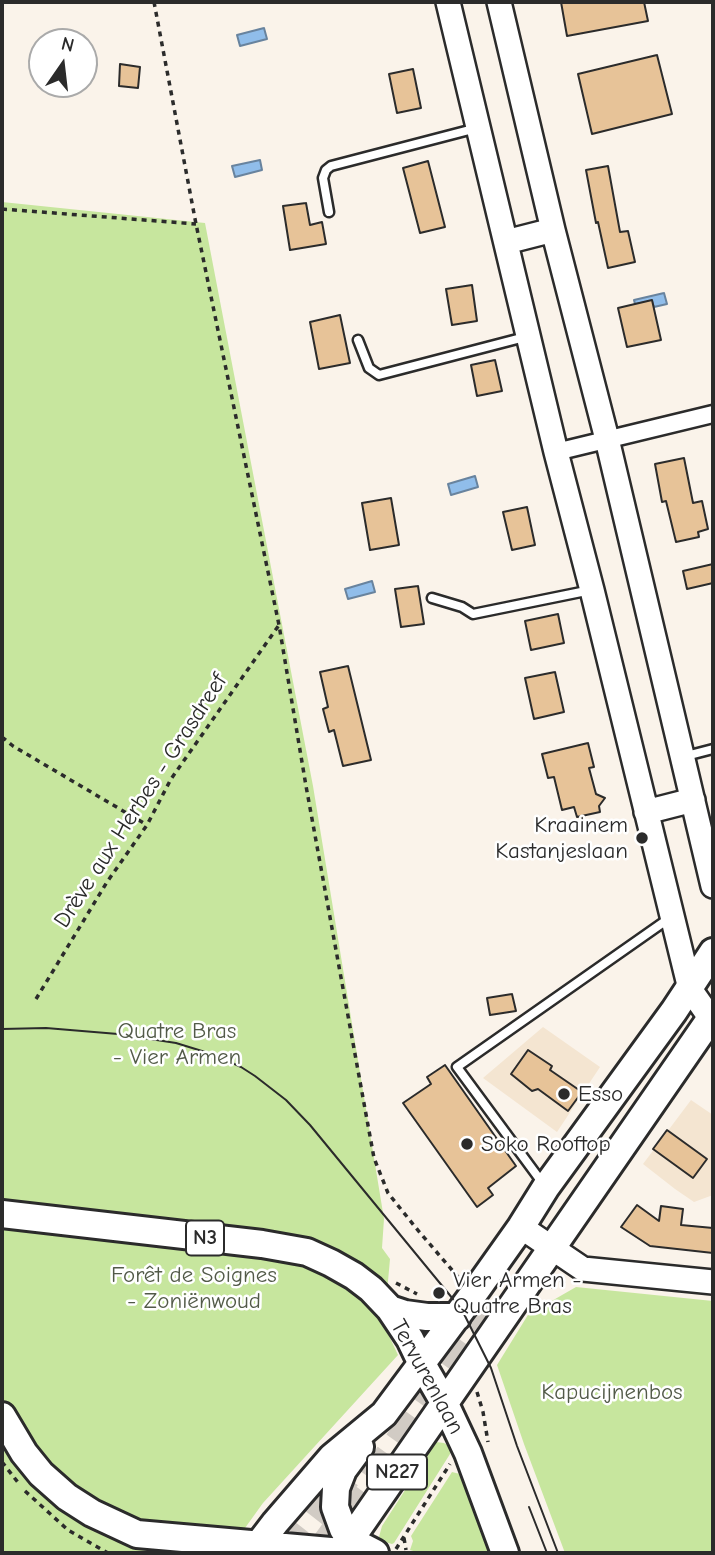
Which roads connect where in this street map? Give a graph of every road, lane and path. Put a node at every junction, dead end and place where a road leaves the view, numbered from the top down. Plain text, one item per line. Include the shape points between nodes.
1 (154, 2) edge
2 (448, 2) edge
3 (499, 2) edge
4 (479, 127) junction
5 (2, 209) edge
6 (329, 212) dead end
7 (196, 224) junction
8 (553, 230) junction
9 (506, 242) junction
10 (528, 337) junction
11 (358, 340) dead end
12 (713, 414) edge
13 (607, 439) junction
14 (556, 452) junction
15 (592, 590) junction
16 (432, 598) dead end
17 (279, 625) junction
18 (2, 737) edge
19 (713, 749) edge
20 (683, 757) junction
21 (693, 800) junction
22 (646, 812) junction
23 (146, 825) junction
24 (709, 852) edge
25 (713, 886) edge
26 (672, 916) junction
27 (713, 952) edge
28 (690, 989) junction
29 (37, 999) dead end
30 (712, 1018) edge
31 (546, 1187) junction
32 (2, 1214) edge
33 (521, 1227) junction
34 (551, 1248) junction
35 (583, 1269) junction
36 (459, 1279) dead end
37 (713, 1282) edge
38 (548, 1289) dead end
39 (390, 1309) junction
40 (457, 1317) junction
41 (422, 1364) junction
42 (476, 1389) dead end
43 (445, 1404) junction
44 (384, 1415) junction
45 (2, 1416) edge
46 (486, 1427) dead end
47 (447, 1469) dead end
48 (137, 1534) junction
49 (404, 1537) junction
50 (255, 1549) edge
51 (346, 1550) edge
52 (406, 1550) dead end
53 (181, 1553) edge
54 (375, 1553) edge
55 (393, 1553) edge
56 (505, 1553) edge

1 - 7 path
2 - 4 street
3 - 8 street
4 - 6 lane via 331,166 323,178
4 - 9 street
5 - 7 path
7 - 17 path
8 - 9 street
8 - 13 street
9 - 10 street
10 - 11 lane via 379,375 369,368
10 - 14 street
12 - 13 street
13 - 14 street
13 - 20 street
14 - 15 street
15 - 16 lane via 473,614
15 - 22 street
17 - 23 path, Drève aux Herbes - Grasdreef via 171,779
17 - 36 path via 374,1157 388,1193
18 - 23 path
19 - 20 lane
20 - 21 street
21 - 22 street
21 - 24 street
22 - 26 street
23 - 29 path, Drève aux Herbes - Grasdreef
24 - 25 street
26 - 28 street
26 - 31 lane via 457,1067
27 - 28 main road, N227
28 - 30 street
28 - 31 main road, N227
30 - 34 main road, N227
31 - 33 main road, N227
32 - 39 main road, Tervurenlaan / N3 via 307,1252 354,1276
33 - 34 street
33 - 40 main road, N227
34 - 35 street
34 - 43 main road, N227
35 - 37 street
35 - 38 path via 581,1279
39 - 40 main road
39 - 41 main road, Tervurenlaan / N3
40 - 41 main road, N227
41 - 43 main road, Tervurenlaan / N3
41 - 44 main road, N227
42 - 46 path
43 - 51 main road, N227
43 - 56 main road, Tervurenlaan / N3
44 - 50 main road via 332,1457
44 - 51 main road, N227 via 335,1488
45 - 48 main road via 24,1453 58,1489 92,1513
47 - 49 path
48 - 50 main road
48 - 53 main road
49 - 52 path
49 - 55 path
50 - 51 main road
51 - 54 main road

